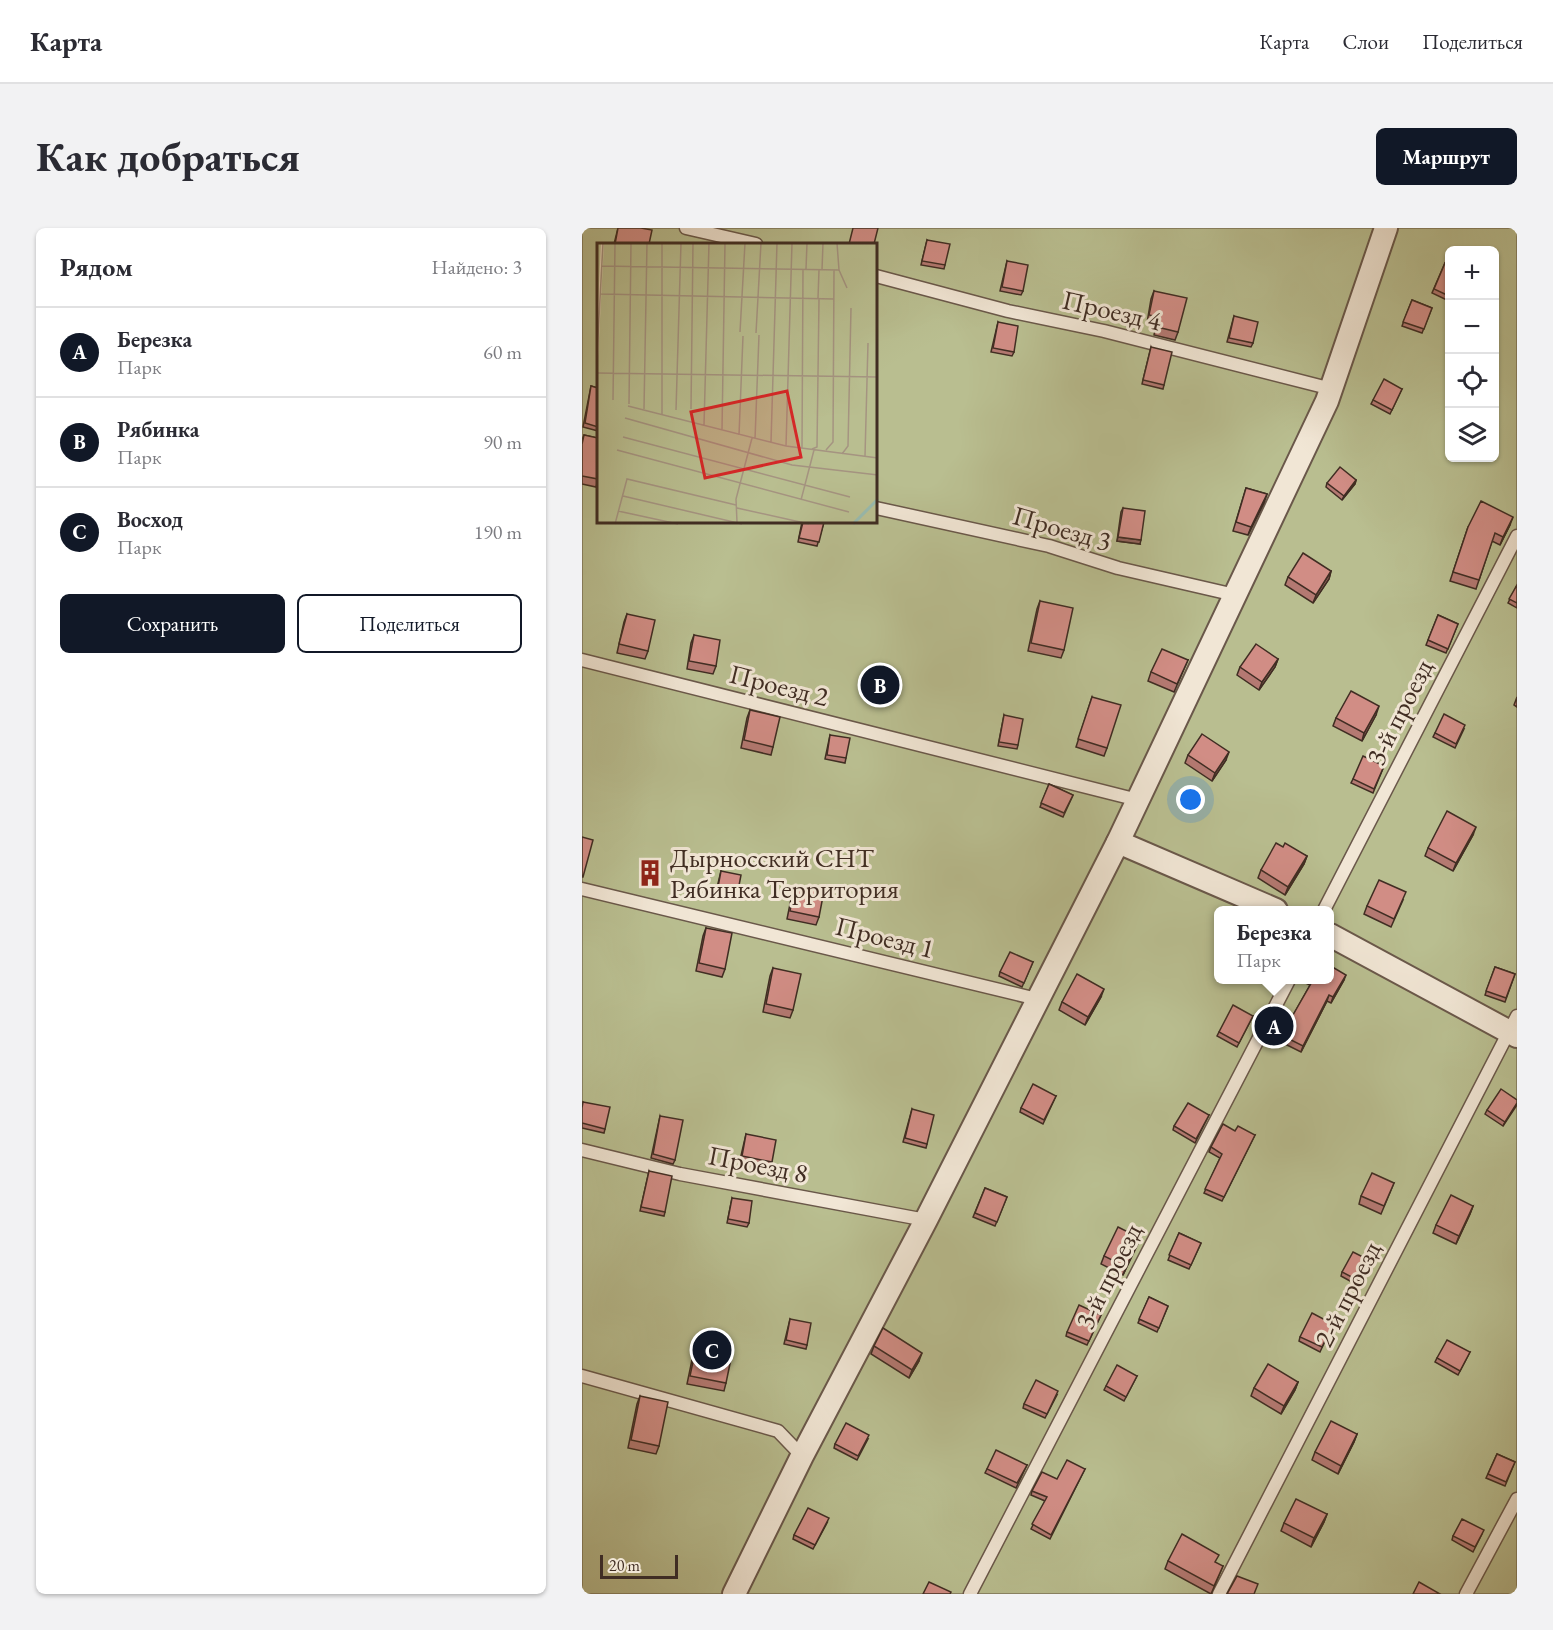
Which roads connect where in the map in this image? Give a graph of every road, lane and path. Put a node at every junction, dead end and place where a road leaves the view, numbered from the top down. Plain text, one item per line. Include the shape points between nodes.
1 (686, 228) edge
2 (1386, 228) edge
3 (752, 243) edge
4 (878, 277) edge
5 (1327, 401) junction
6 (878, 508) edge
7 (1517, 536) edge
8 (1235, 595) junction
9 (582, 660) edge
10 (1138, 800) junction
11 (1118, 842) junction
12 (582, 889) edge
13 (1267, 906) edge
14 (1326, 906) edge
15 (1334, 938) edge
16 (1287, 984) edge
17 (1037, 999) junction
18 (1514, 1028) edge
19 (582, 1150) edge
20 (926, 1220) junction
21 (582, 1376) edge
22 (802, 1456) junction
23 (1517, 1499) edge
24 (734, 1594) edge
25 (970, 1594) edge
26 (1219, 1594) edge
27 (1467, 1594) edge

1 - 3 lane
2 - 5 street
4 - 5 lane, Проезд 4 via 1324,387
5 - 8 street
6 - 8 lane, Проезд 3 via 1049,546 1118,568
7 - 14 lane, 3-й проезд
8 - 10 street
9 - 10 lane, Проезд 2
10 - 11 street
11 - 13 street
11 - 17 street
12 - 17 lane, Проезд 1
15 - 18 street
16 - 25 lane, 3-й проезд
17 - 20 street
18 - 26 lane, 2-й проезд
19 - 20 lane, Проезд 8 via 680,1174
20 - 22 street
21 - 22 lane via 778,1431
22 - 24 street
23 - 27 lane

